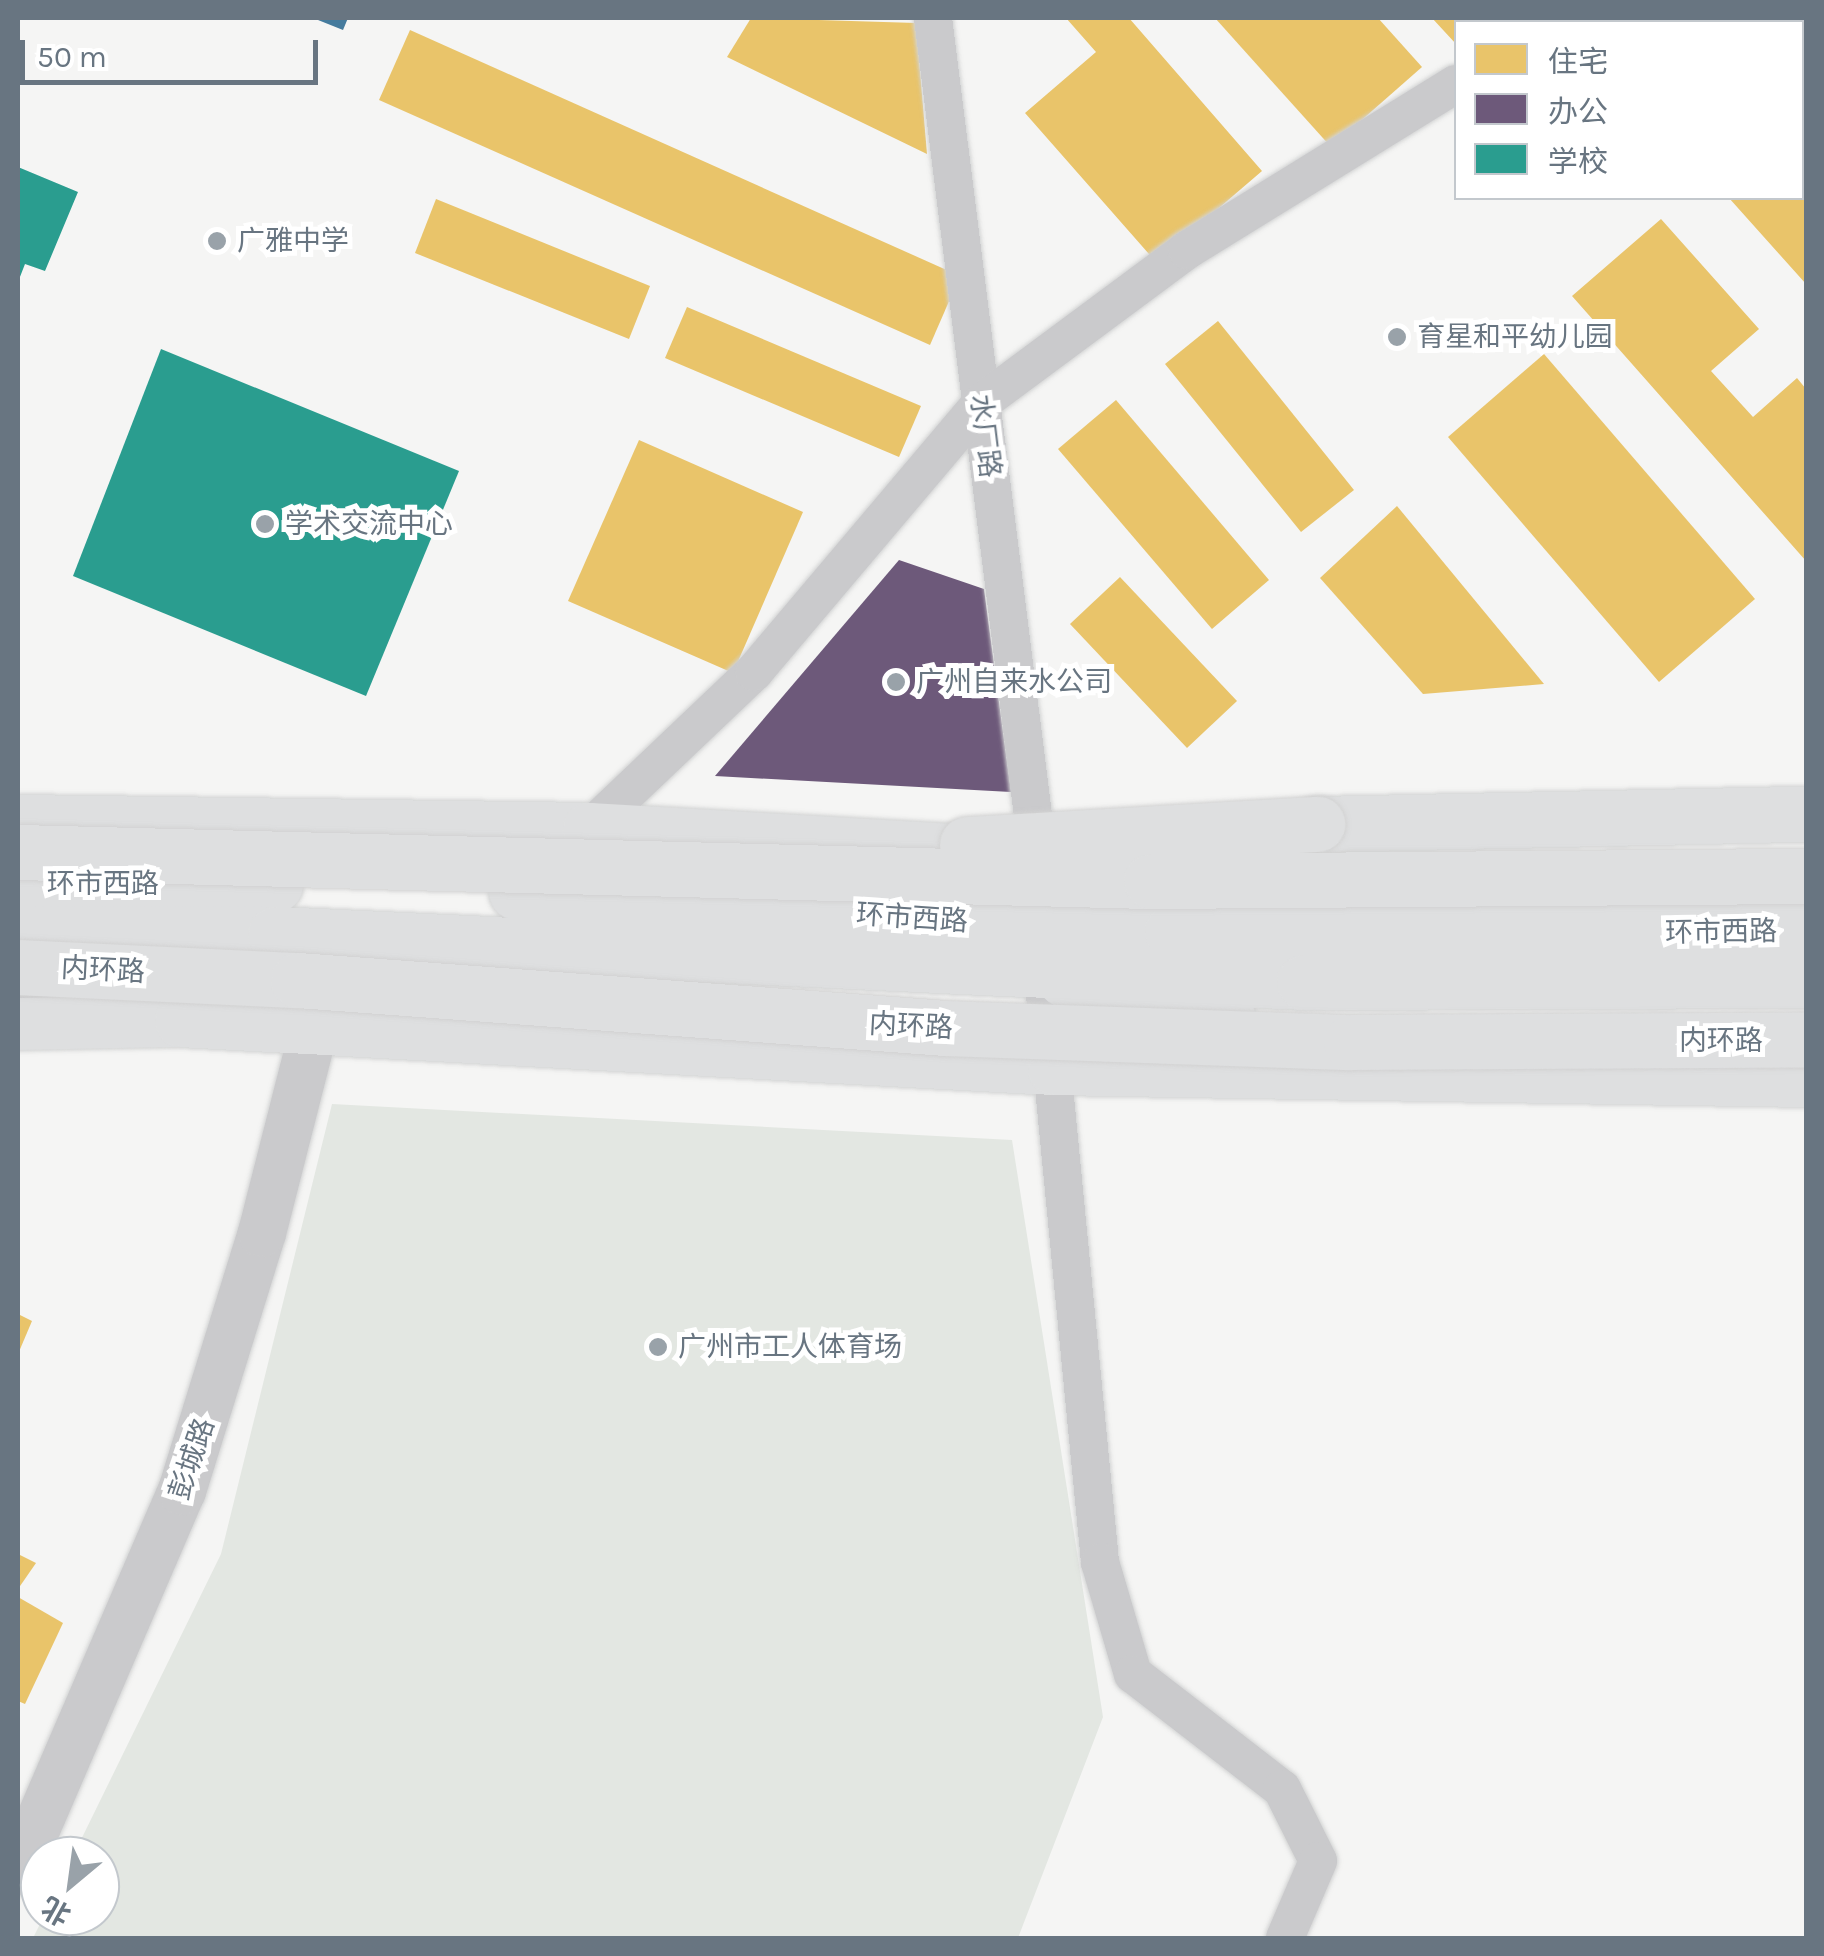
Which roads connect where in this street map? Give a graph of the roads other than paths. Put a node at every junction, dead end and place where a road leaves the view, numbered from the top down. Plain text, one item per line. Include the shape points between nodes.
1 (934, 18) edge
2 (1454, 85) edge
3 (981, 403) junction
4 (1806, 814) edge
5 (18, 821) edge
6 (18, 852) edge
7 (1038, 855) junction
8 (599, 862) junction
9 (1806, 865) edge
10 (1806, 876) edge
11 (18, 884) edge
12 (1806, 904) edge
13 (1701, 931) junction
14 (1806, 931) edge
15 (1172, 932) junction
16 (18, 934) edge
17 (275, 934) junction
18 (701, 956) junction
19 (18, 967) edge
20 (1043, 974) junction
21 (1806, 980) edge
22 (18, 995) edge
23 (194, 1009) junction
24 (18, 1024) edge
25 (1806, 1028) edge
26 (314, 1029) junction
27 (413, 1034) junction
28 (1806, 1040) edge
29 (548, 1042) junction
30 (1352, 1042) junction
31 (1806, 1049) edge
32 (1673, 1053) junction
33 (1054, 1069) junction
34 (1806, 1081) edge
35 (18, 1870) edge
36 (1285, 1938) edge

1 - 3 street, 水厂路
2 - 3 street via 1187,250
3 - 7 street, 水厂路
3 - 8 street
4 - 8 main road, bridge via 1317,824
5 - 8 main road
6 - 8 main road, bridge
7 - 8 main road
7 - 9 main road
7 - 15 main road
8 - 10 main road, bridge via 1151,881
8 - 11 main road, 环市西路
8 - 15 main road, 环市西路
12 - 13 main road
13 - 14 main road, 环市西路
13 - 15 main road, 环市西路
16 - 17 main road, 环市西路
17 - 18 main road, 环市西路
17 - 23 street
18 - 20 main road, 环市西路
18 - 29 main road
19 - 30 main road, 内环路, bridge via 298,980 945,1028
20 - 21 main road, 环市西路 via 1304,982
20 - 32 main road via 1180,1013 1249,1022
20 - 33 street
22 - 23 street
23 - 24 main road
23 - 26 main road
23 - 27 street via 330,1011
25 - 32 main road
26 - 27 main road
26 - 35 street, 彭城路 via 262,1233 182,1490
27 - 29 main road
28 - 30 main road, 内环路, bridge
29 - 33 main road
30 - 31 main road, bridge
32 - 33 main road
32 - 34 main road
33 - 36 street via 1100,1562 1133,1674 1282,1789 1318,1861

